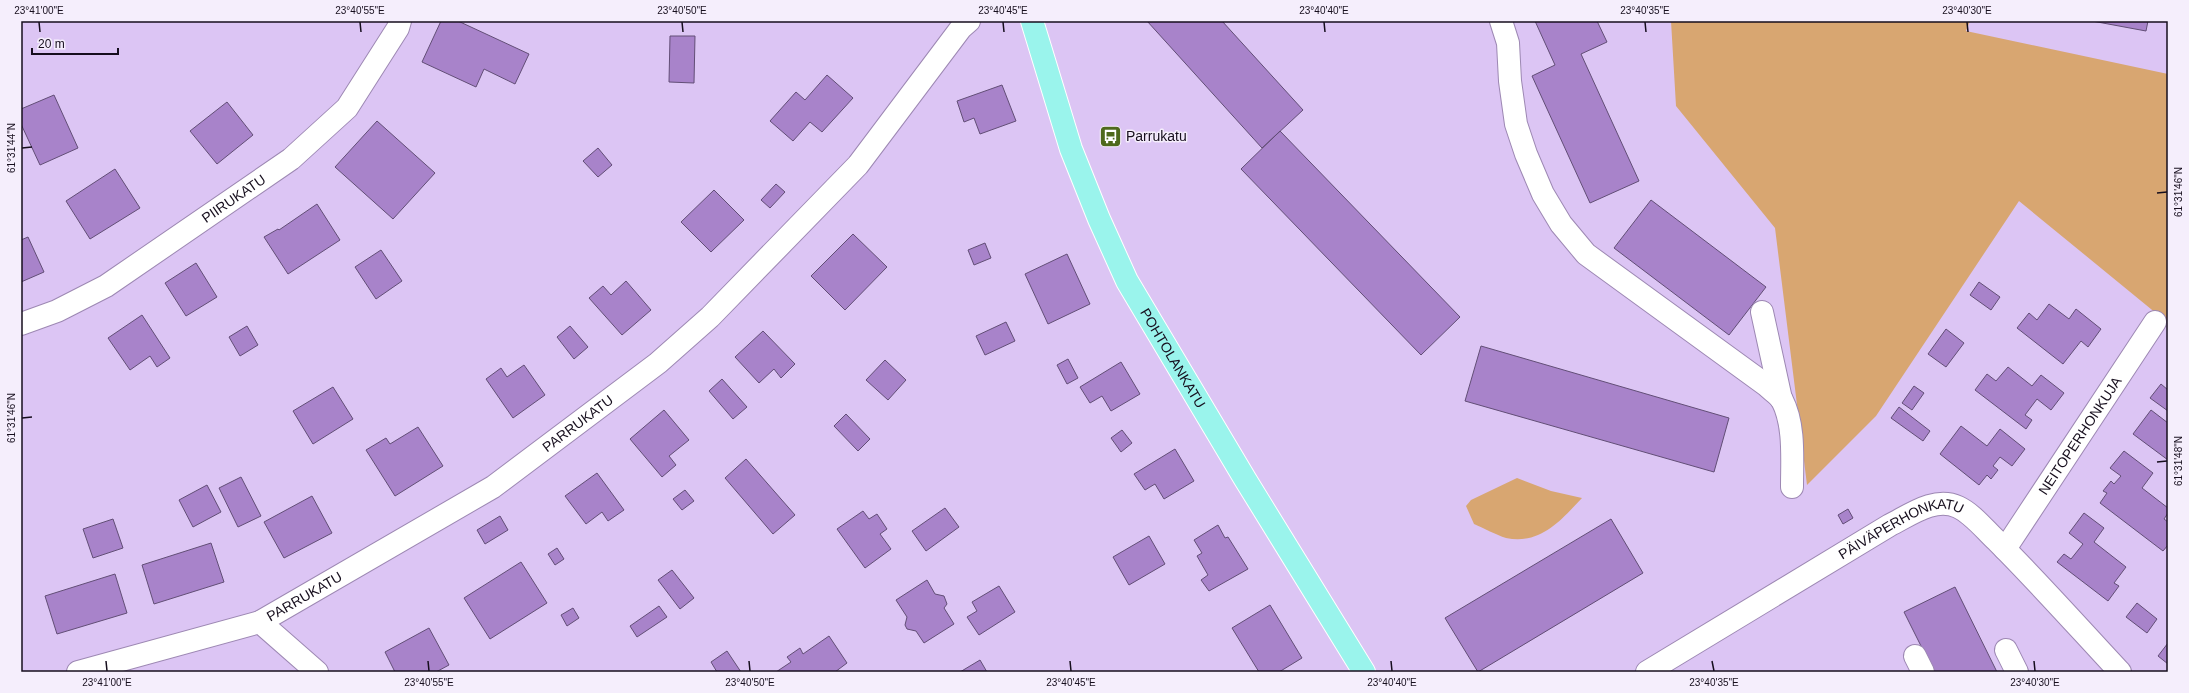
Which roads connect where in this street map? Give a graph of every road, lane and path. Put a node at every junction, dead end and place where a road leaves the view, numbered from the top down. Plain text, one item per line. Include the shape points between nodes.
1 (400, 21) edge
2 (969, 21) edge
3 (1032, 21) edge
4 (1501, 21) edge
5 (1762, 312) dead end
6 (2155, 322) dead end
7 (21, 324) edge
8 (1781, 399) junction
9 (1792, 487) dead end
10 (2005, 549) junction
11 (260, 622) junction
12 (2006, 650) dead end
13 (78, 672) edge
14 (317, 672) edge
15 (1364, 672) edge
16 (1647, 672) edge
17 (2017, 672) edge
18 (2120, 672) edge

1 - 7 street, PIIRUKATU via 347,108 291,159 106,286 57,311
2 - 11 street, PARRUKATU via 961,28 858,165 710,317 658,363 493,487
3 - 15 main road, POHTOLANKATU via 1071,149 1127,281
4 - 8 street via 1508,43 1516,124 1543,194 1562,224 1586,254 1766,385
5 - 8 street
6 - 10 street, NEITOPERHONKUJA
8 - 9 street via 1789,422
10 - 16 street, PÄIVÄPERHONKATU via 1958,506 1926,506 1890,525
10 - 18 street, PÄIVÄPERHONKATU
11 - 13 street, PARRUKATU
11 - 14 street
12 - 17 street

